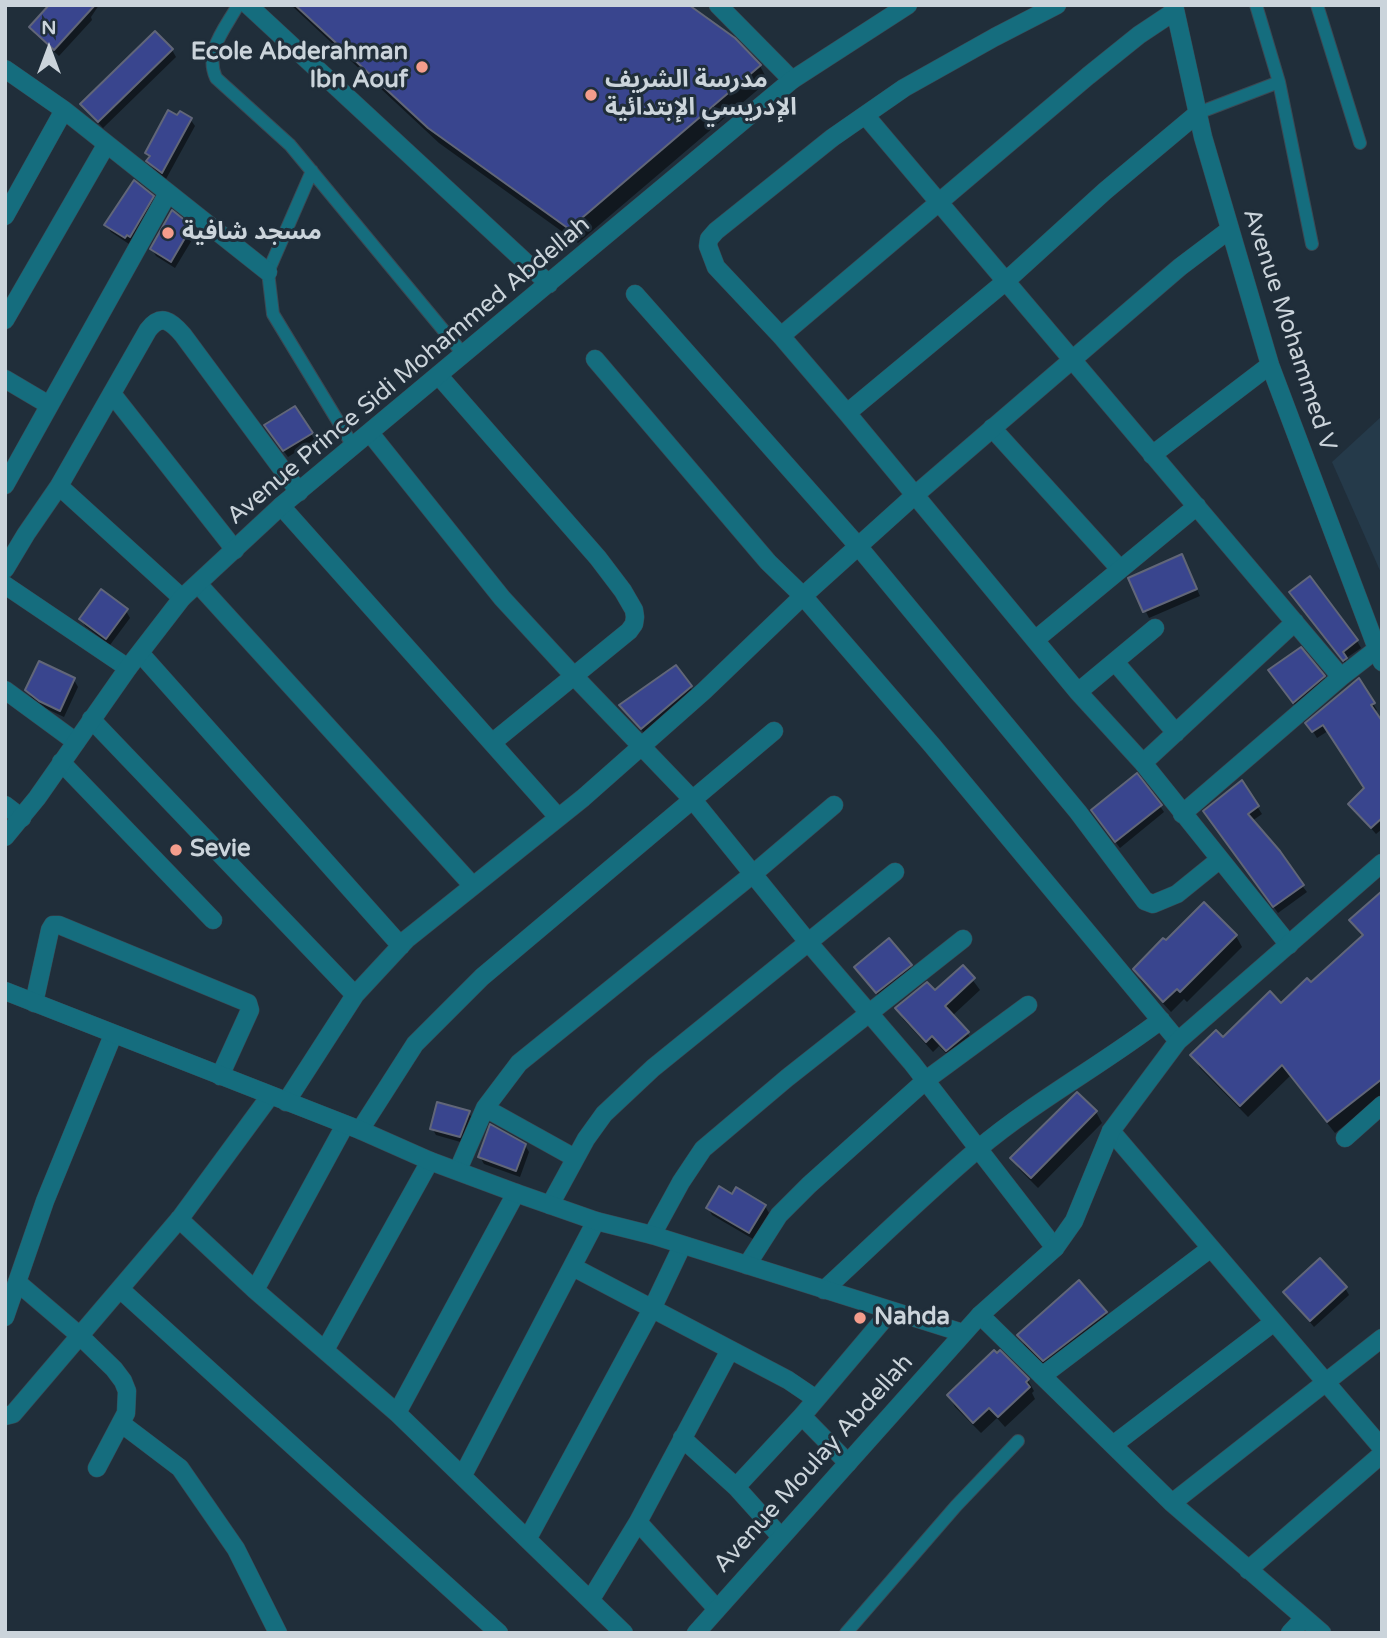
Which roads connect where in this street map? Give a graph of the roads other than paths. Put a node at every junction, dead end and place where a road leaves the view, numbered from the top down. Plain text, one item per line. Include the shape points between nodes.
1 (238, 5) edge
2 (248, 5) edge
3 (718, 5) edge
4 (908, 5) edge
5 (1057, 5) edge
6 (1256, 5) edge
7 (1317, 5) edge
8 (1174, 8) edge
9 (6, 71) edge
10 (792, 80) junction
11 (1279, 82) junction
12 (64, 110) junction
13 (1198, 113) junction
14 (865, 115) junction
15 (1360, 143) dead end
16 (106, 145) junction
17 (312, 171) junction
18 (168, 193) junction
19 (940, 202) junction
20 (5, 216) edge
21 (1229, 230) junction
22 (1312, 244) dead end
23 (268, 272) junction
24 (1006, 281) junction
25 (549, 284) junction
26 (635, 294) dead end
27 (5, 320) edge
28 (781, 336) junction
29 (464, 355) junction
30 (595, 359) dead end
31 (1073, 359) junction
32 (1270, 365) junction
33 (439, 376) junction
34 (5, 379) edge
35 (113, 395) junction
36 (49, 405) junction
37 (847, 413) junction
38 (992, 428) junction
39 (370, 433) junction
40 (353, 446) junction
41 (1152, 455) junction
42 (5, 485) edge
43 (59, 486) junction
44 (299, 492) junction
45 (915, 495) junction
46 (281, 506) junction
47 (1197, 506) junction
48 (858, 546) junction
49 (235, 550) junction
50 (5, 569) edge
51 (1120, 569) junction
52 (199, 584) junction
53 (5, 585) edge
54 (803, 596) junction
55 (182, 598) junction
56 (1295, 622) junction
57 (1154, 628) dead end
58 (1035, 640) junction
59 (140, 653) junction
60 (1379, 656) edge
61 (1115, 662) junction
62 (128, 668) junction
63 (573, 675) junction
64 (1341, 677) junction
65 (5, 690) edge
66 (1078, 692) junction
67 (91, 719) junction
68 (774, 731) dead end
69 (1176, 733) junction
70 (76, 742) junction
71 (493, 742) junction
72 (640, 746) junction
73 (61, 762) junction
74 (1143, 763) junction
75 (693, 800) junction
76 (834, 805) dead end
77 (5, 806) edge
78 (1182, 814) junction
79 (558, 817) junction
80 (22, 818) junction
81 (5, 838) edge
82 (1219, 860) junction
83 (1382, 863) edge
84 (895, 872) dead end
85 (753, 874) junction
86 (473, 886) junction
87 (213, 920) dead end
88 (963, 939) dead end
89 (808, 942) junction
90 (1289, 945) junction
91 (401, 946) junction
92 (5, 991) edge
93 (355, 995) junction
94 (34, 1003) junction
95 (1028, 1005) dead end
96 (869, 1013) junction
97 (1161, 1020) junction
98 (113, 1035) junction
99 (1178, 1041) junction
100 (220, 1076) junction
101 (926, 1080) junction
102 (278, 1099) junction
103 (1382, 1105) edge
104 (485, 1108) junction
105 (353, 1128) junction
106 (1111, 1131) junction
107 (1345, 1138) dead end
108 (979, 1149) junction
109 (575, 1158) junction
110 (430, 1161) junction
111 (458, 1170) junction
112 (516, 1193) junction
113 (550, 1205) junction
114 (179, 1219) junction
115 (596, 1221) junction
116 (652, 1235) junction
117 (682, 1246) junction
118 (1055, 1248) junction
119 (1211, 1248) junction
120 (747, 1265) junction
121 (573, 1267) junction
122 (17, 1282) junction
123 (120, 1289) junction
124 (255, 1290) junction
125 (824, 1290) junction
126 (652, 1309) junction
127 (890, 1312) junction
128 (980, 1315) junction
129 (5, 1317) edge
130 (1274, 1322) junction
131 (963, 1334) junction
132 (79, 1335) junction
133 (1382, 1338) edge
134 (325, 1350) junction
135 (730, 1350) junction
136 (1042, 1376) junction
137 (1326, 1382) junction
138 (816, 1399) junction
139 (397, 1413) junction
140 (5, 1416) edge
141 (802, 1416) junction
142 (122, 1424) junction
143 (682, 1438) junction
144 (1018, 1441) dead end
145 (1113, 1445) junction
146 (1382, 1448) edge
147 (1382, 1454) edge
148 (848, 1463) junction
149 (97, 1468) dead end
150 (463, 1475) junction
151 (736, 1487) junction
152 (1172, 1503) junction
153 (638, 1522) junction
154 (781, 1537) junction
155 (528, 1538) junction
156 (1248, 1570) junction
157 (591, 1599) junction
158 (717, 1609) junction
159 (1304, 1618) junction
160 (278, 1633) edge
161 (499, 1633) edge
162 (624, 1633) edge
163 (696, 1633) edge
164 (846, 1633) edge
165 (1290, 1633) edge
166 (1322, 1633) edge

1 - 17 lane via 212,52 216,78
2 - 25 street
3 - 10 street
4 - 10 street, Avenue Prince Sidi Mohammed Abdellah
5 - 14 street via 904,88
6 - 11 lane
7 - 15 lane
8 - 13 street, Avenue Mohammed V
8 - 19 street
9 - 12 street
10 - 25 street, Avenue Prince Sidi Mohammed Abdellah
11 - 13 lane
11 - 22 lane
12 - 16 street
12 - 20 street
13 - 21 street, Avenue Mohammed V
13 - 24 street
14 - 19 street
14 - 28 street via 709,239 716,267
16 - 18 street
16 - 27 street
17 - 23 lane
17 - 29 lane
18 - 23 street
18 - 36 street
19 - 24 street
19 - 28 street
21 - 31 street
21 - 32 street, Avenue Mohammed V
23 - 40 lane via 273,314
24 - 31 street
24 - 37 street
25 - 29 street, Avenue Prince Sidi Mohammed Abdellah
26 - 48 street
28 - 37 street
29 - 33 street, Avenue Prince Sidi Mohammed Abdellah
30 - 54 street via 768,562
31 - 38 street
31 - 41 street
32 - 41 street
32 - 60 street, Avenue Mohammed V
33 - 39 street, Avenue Prince Sidi Mohammed Abdellah
33 - 63 street via 598,558 634,610 629,631
34 - 36 street
35 - 43 street
35 - 44 street via 154,322 169,321
35 - 49 street
36 - 42 street
37 - 45 street
38 - 45 street
38 - 51 street
39 - 40 street, Avenue Prince Sidi Mohammed Abdellah
39 - 63 street via 502,598
40 - 44 street, Avenue Prince Sidi Mohammed Abdellah
41 - 47 street
43 - 50 street
43 - 55 street
44 - 46 street, Avenue Prince Sidi Mohammed Abdellah
45 - 48 street
45 - 58 street
46 - 49 street, Avenue Prince Sidi Mohammed Abdellah
46 - 71 street
47 - 51 street
47 - 56 street
48 - 54 street
48 - 82 street via 1078,812 1145,901 1153,904 1168,899
49 - 52 street, Avenue Prince Sidi Mohammed Abdellah
51 - 58 street
52 - 55 street, Avenue Prince Sidi Mohammed Abdellah
52 - 86 street
53 - 62 street
54 - 72 street
54 - 97 street
55 - 59 street, Avenue Prince Sidi Mohammed Abdellah
56 - 64 street
56 - 69 street
57 - 61 street
58 - 66 street
59 - 62 street, Avenue Prince Sidi Mohammed Abdellah
59 - 91 street
60 - 64 street
61 - 66 street
61 - 69 street
62 - 67 street, Avenue Prince Sidi Mohammed Abdellah
63 - 71 street
63 - 72 street
64 - 78 street
65 - 70 street
66 - 74 street
67 - 70 street, Avenue Prince Sidi Mohammed Abdellah
67 - 93 street
68 - 75 street
69 - 74 street
70 - 73 street, Avenue Prince Sidi Mohammed Abdellah
71 - 79 street
72 - 75 street
72 - 79 street
73 - 80 street, Avenue Prince Sidi Mohammed Abdellah
73 - 87 street
74 - 78 street
75 - 85 street
75 - 105 street via 482,978 415,1044
76 - 85 street
77 - 80 street
78 - 82 street
79 - 86 street
80 - 81 street, Avenue Prince Sidi Mohammed Abdellah
82 - 90 street
83 - 90 street, Avenue Moulay Abdellah
84 - 89 street
85 - 89 street
85 - 104 street via 519,1063
86 - 91 street
88 - 96 street
89 - 96 street
89 - 109 street via 653,1068 604,1114
90 - 99 street, Avenue Moulay Abdellah
91 - 93 street
92 - 94 street
93 - 102 street
94 - 98 street
94 - 100 street via 50,930 59,925 248,1003 250,1010
95 - 101 street
96 - 101 street
96 - 116 street via 703,1149
97 - 99 street
97 - 108 street
98 - 100 street
98 - 122 street
99 - 106 street, Avenue Moulay Abdellah
100 - 102 street
101 - 108 street
101 - 120 street via 779,1215
102 - 105 street
102 - 114 street
103 - 107 street
104 - 109 street
104 - 111 street
105 - 110 street
105 - 124 street
106 - 118 street, Avenue Moulay Abdellah via 1074,1221
106 - 119 street
108 - 118 street
108 - 125 street
109 - 113 street
110 - 111 street
110 - 134 street
111 - 112 street
112 - 113 street
112 - 139 street
113 - 115 street
114 - 123 street
114 - 124 street
115 - 116 street
115 - 121 street
116 - 117 street
117 - 120 street
117 - 126 street
118 - 128 street, Avenue Moulay Abdellah
119 - 130 street
119 - 136 street
120 - 125 street
121 - 126 street
121 - 150 street
122 - 129 street
122 - 132 street
123 - 132 street
123 - 161 street
124 - 134 street
125 - 127 street
126 - 135 street
126 - 155 street
127 - 131 street
127 - 138 street
128 - 131 street, Avenue Moulay Abdellah
128 - 136 street
130 - 137 street
130 - 145 street
131 - 148 street, Avenue Moulay Abdellah
132 - 140 street via 13,1414
132 - 142 street via 123,1381 127,1402
133 - 137 street
134 - 139 street
135 - 138 street
135 - 143 street
136 - 145 street
137 - 146 street
137 - 152 street
138 - 141 street
139 - 150 street
141 - 148 street
141 - 151 street
142 - 149 street
142 - 160 street via 180,1468 236,1549
143 - 151 street
143 - 153 street
144 - 164 lane
145 - 152 street
147 - 156 street
148 - 154 street, Avenue Moulay Abdellah
150 - 155 street
151 - 154 street
152 - 156 street
153 - 157 street
153 - 158 street
154 - 158 street, Avenue Moulay Abdellah
155 - 157 street
156 - 159 street
157 - 162 street
158 - 163 street, Avenue Moulay Abdellah
159 - 165 street
159 - 166 street

